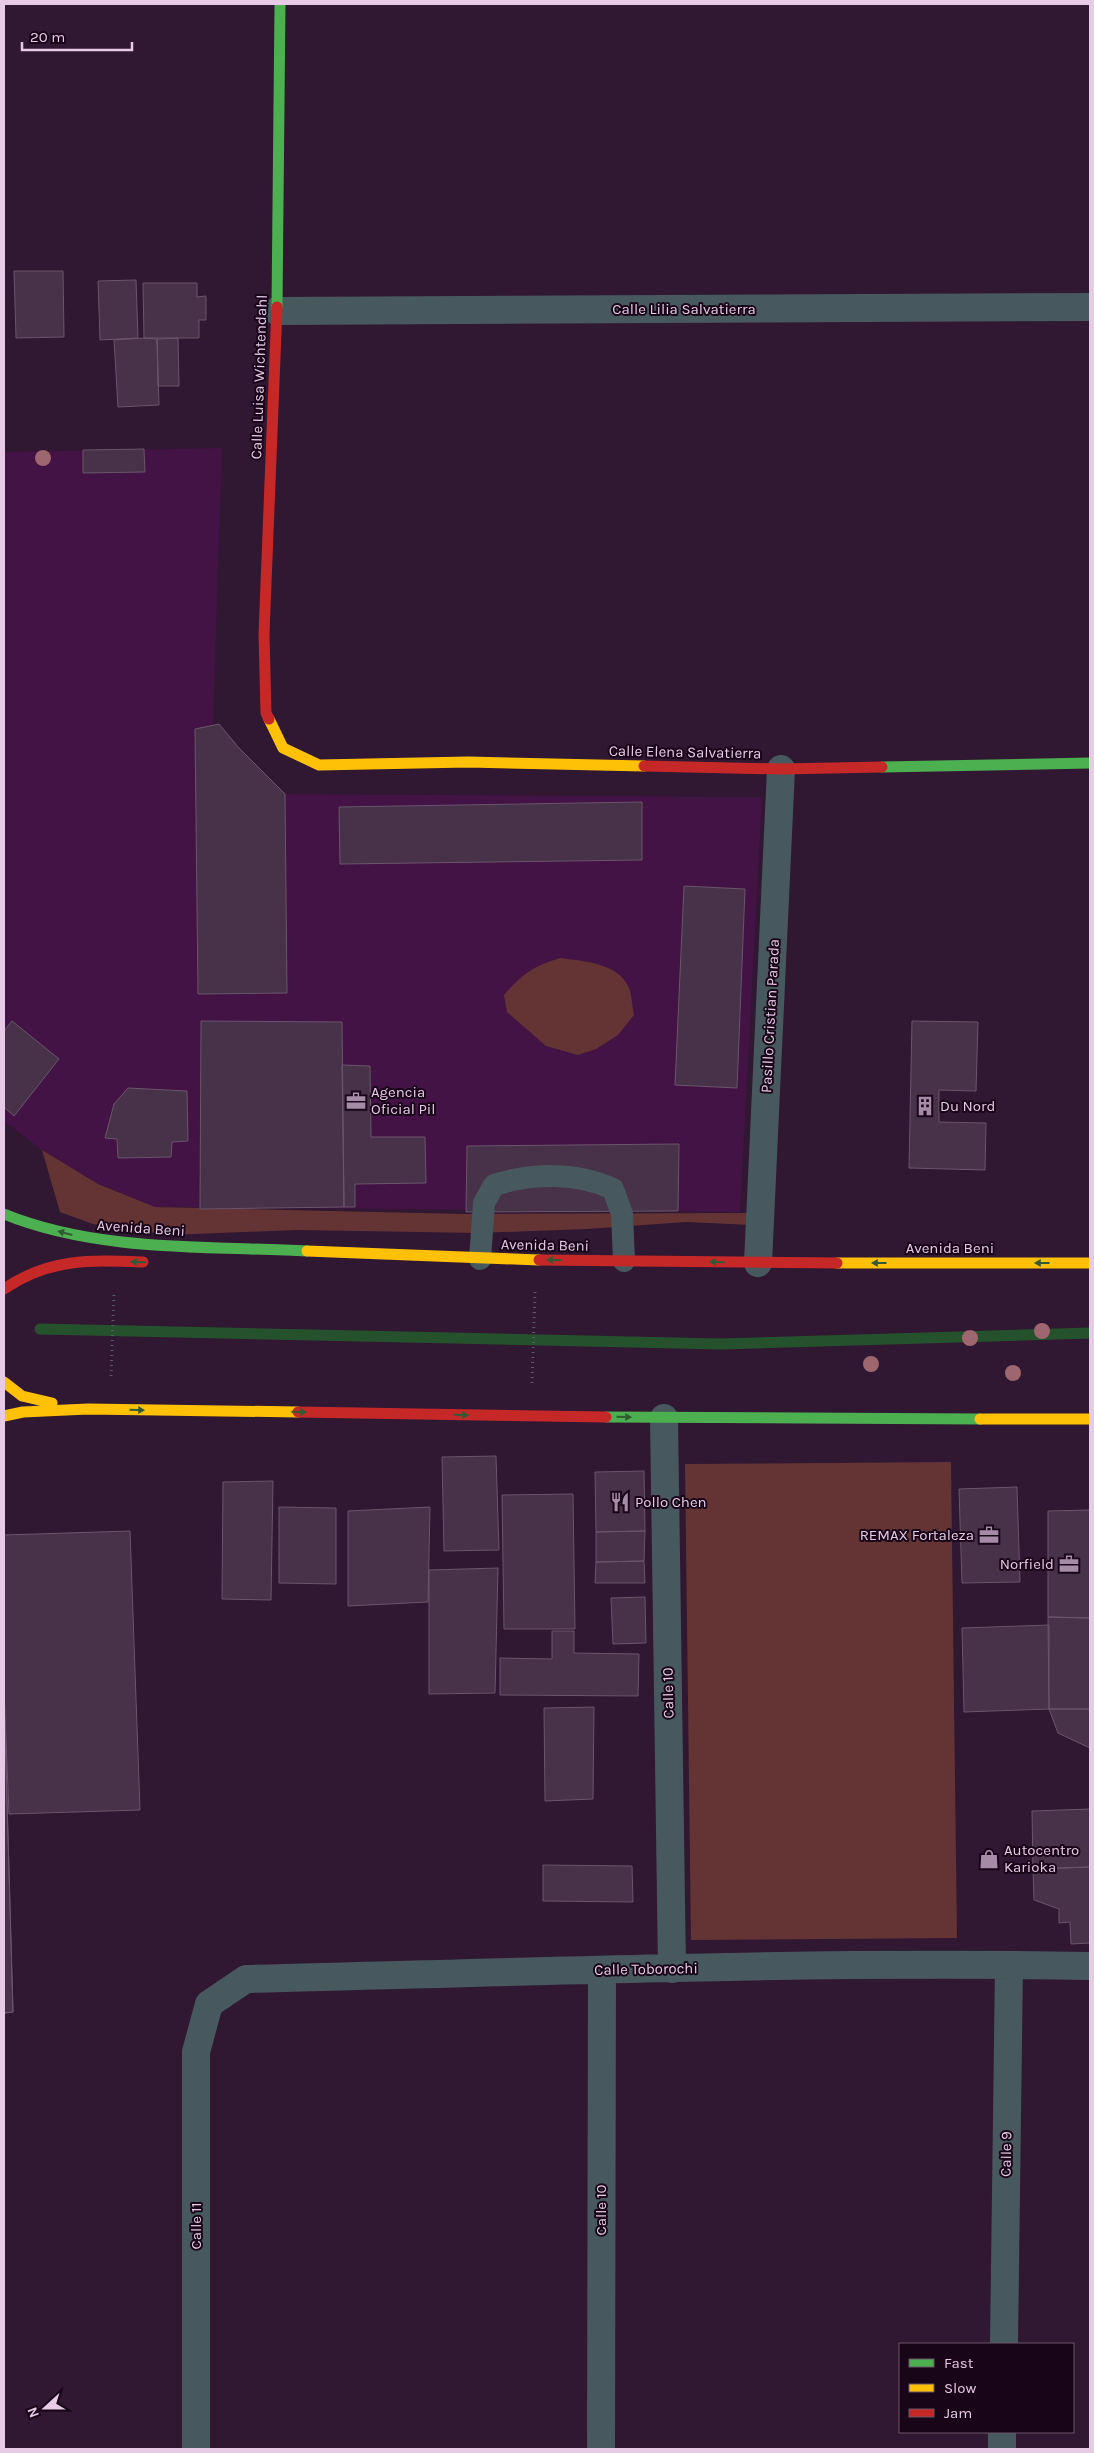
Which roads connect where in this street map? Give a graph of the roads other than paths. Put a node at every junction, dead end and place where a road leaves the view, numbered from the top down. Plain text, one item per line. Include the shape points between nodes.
1 (280, 4) edge
2 (1090, 307) edge
3 (277, 311) junction
4 (283, 748) joint
5 (1090, 763) edge
6 (781, 769) junction
7 (4, 1214) edge
8 (473, 1259) junction
9 (624, 1261) junction
10 (154, 1263) dead end
11 (758, 1263) junction
12 (1090, 1263) edge
13 (387, 1267) dead end
14 (8, 1286) edge
15 (4, 1382) edge
16 (88, 1409) junction
17 (4, 1416) edge
18 (664, 1418) junction
19 (1090, 1419) edge
20 (1009, 1965) junction
21 (1090, 1966) edge
22 (672, 1969) junction
23 (602, 1970) junction
24 (209, 2004) joint
25 (1004, 2343) edge
26 (1002, 2433) edge
27 (196, 2449) edge
28 (601, 2449) edge
29 (1002, 2449) edge

1 - 3 street, Calle Luisa Wichtendahl
2 - 3 street, Calle Lilia Salvatierra
3 - 4 street, Calle Luisa Wichtendahl via 264,634 266,713
4 - 6 street, Calle Elena Salvatierra via 319,765 468,762
5 - 6 street, Calle Elena Salvatierra
6 - 11 street, Pasillo Cristian Parada
8 -> 7 street, Avenida Beni via 113,1242 84,1238
9 -> 8 street, Avenida Beni
8 - 9 lane via 484,1203 494,1185 515,1178 559,1176 594,1179 613,1188 622,1214
8 - 13 street
11 -> 9 street, Avenida Beni
10 -> 14 street via 64,1262 42,1268
12 -> 11 street, Avenida Beni
15 - 16 street via 22,1396
16 - 17 street
16 -> 18 street
18 - 19 street
18 - 22 street, Calle 10
20 - 21 street, Calle Toborochi
20 - 22 street, Calle Toborochi
20 - 25 street, Calle 9
22 - 23 street, Calle Toborochi
23 - 24 street, Calle Toborochi via 246,1979
23 - 28 street, Calle 10
24 - 27 street, Calle 11 via 196,2052
26 - 29 street

